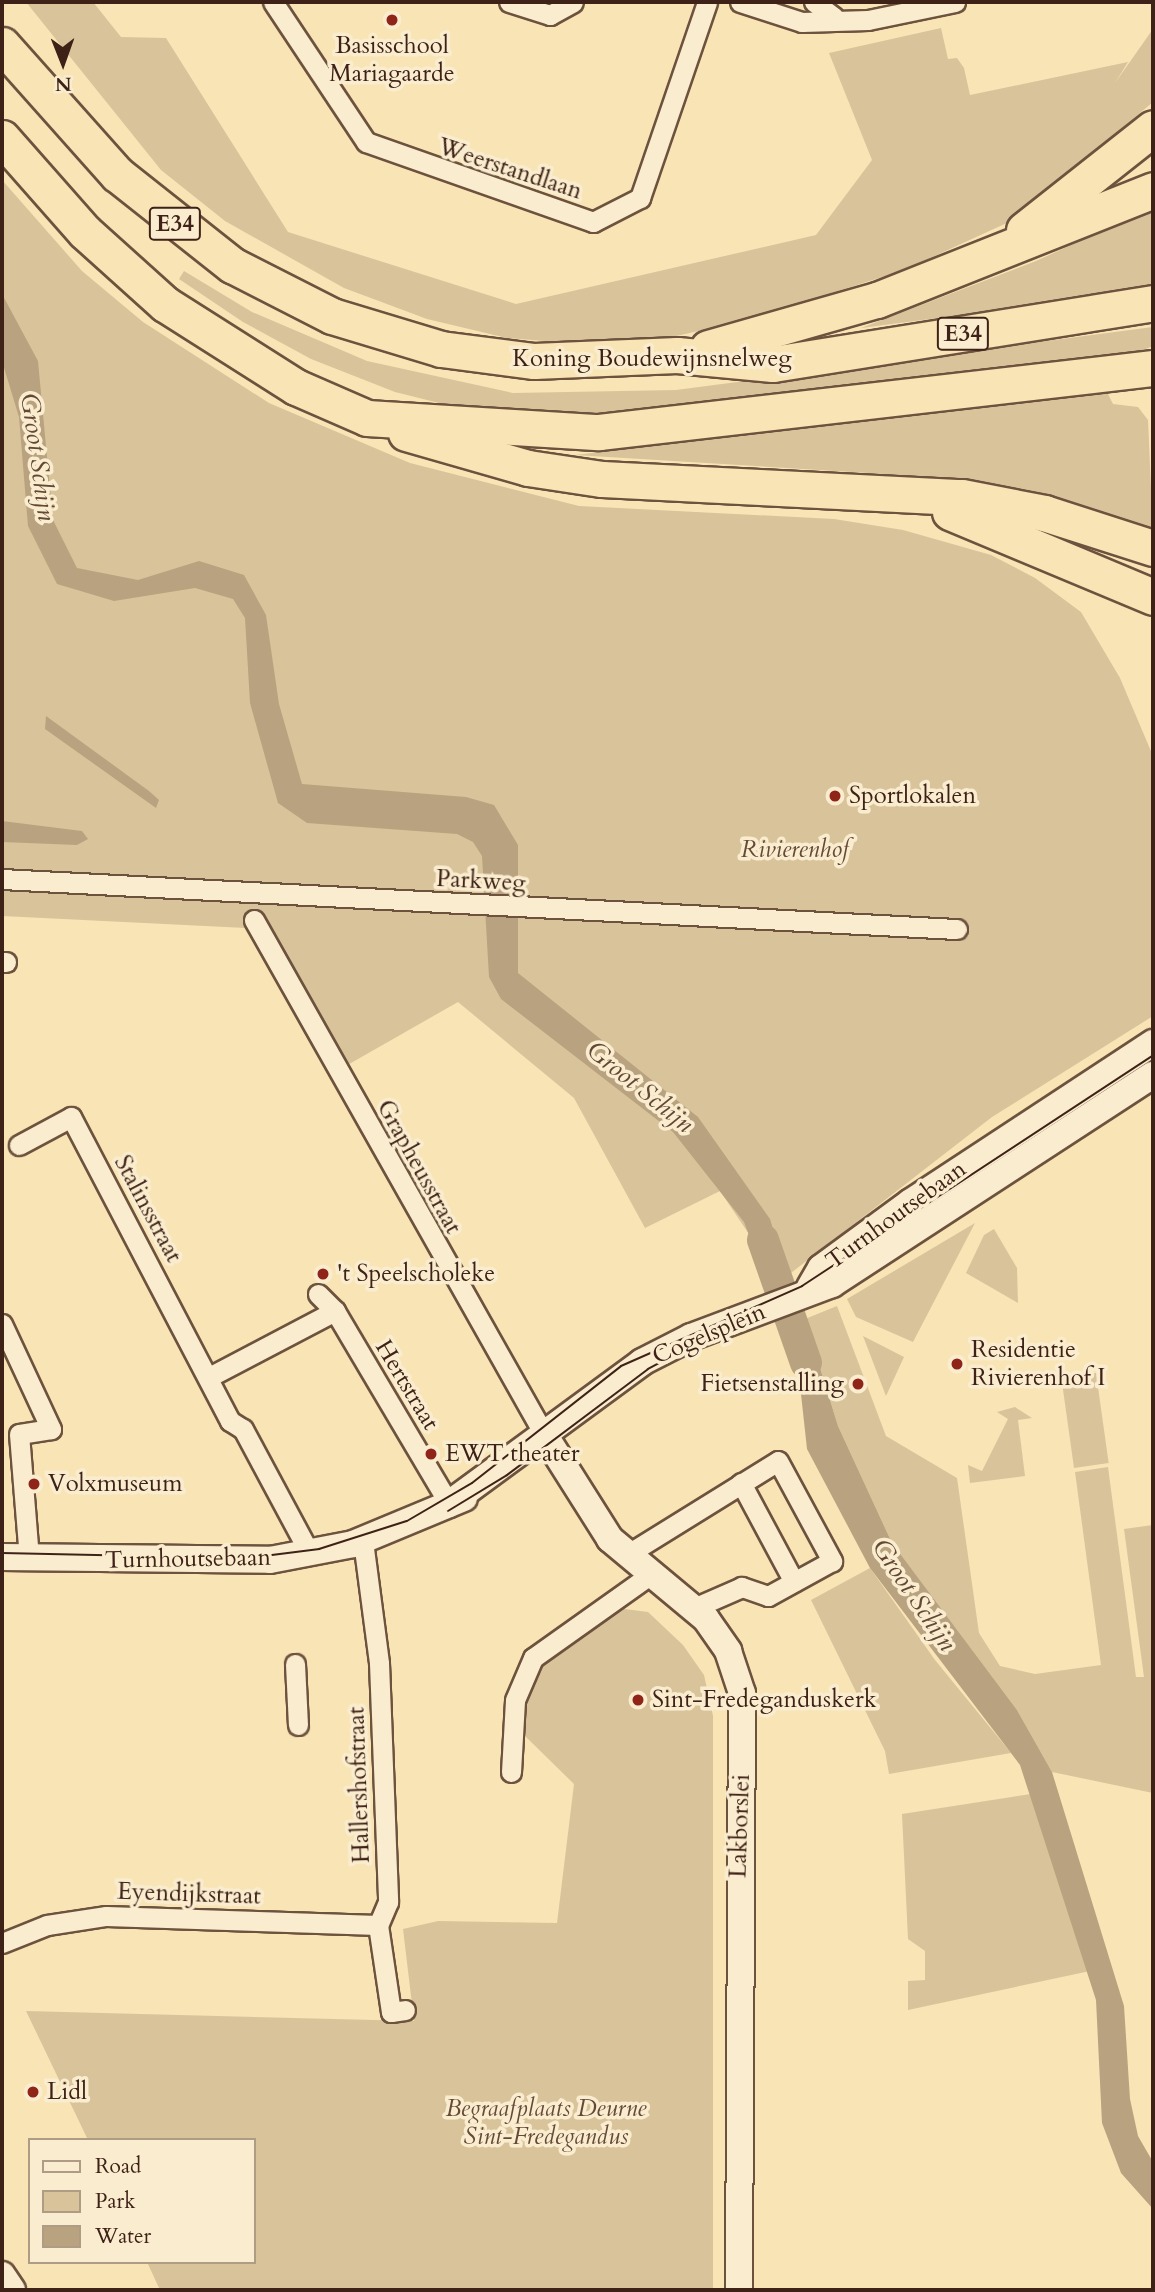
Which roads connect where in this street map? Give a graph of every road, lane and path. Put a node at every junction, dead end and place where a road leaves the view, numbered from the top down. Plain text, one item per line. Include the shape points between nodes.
1 (273, 2) edge
2 (509, 2) edge
3 (573, 2) edge
4 (707, 2) edge
5 (740, 2) edge
6 (814, 2) edge
7 (955, 2) edge
8 (834, 17) junction
9 (2, 45) edge
10 (1153, 128) edge
11 (2, 138) edge
12 (1153, 190) edge
13 (985, 259) junction
14 (1153, 303) edge
15 (677, 355) junction
16 (1153, 368) edge
17 (367, 418) junction
18 (840, 489) junction
19 (1153, 548) edge
20 (1153, 597) edge
21 (2, 879) edge
22 (254, 920) dead end
23 (957, 929) dead end
24 (1153, 1043) edge
25 (1153, 1075) edge
26 (19, 1145) dead end
27 (318, 1294) dead end
28 (794, 1296) junction
29 (335, 1311) junction
30 (2, 1324) edge
31 (211, 1376) junction
32 (545, 1436) junction
33 (741, 1483) junction
34 (449, 1504) junction
35 (363, 1541) junction
36 (310, 1554) junction
37 (628, 1554) junction
38 (2, 1557) edge
39 (29, 1558) junction
40 (651, 1574) junction
41 (794, 1582) junction
42 (694, 1608) junction
43 (295, 1664) dead end
44 (298, 1725) dead end
45 (511, 1772) dead end
46 (378, 1925) junction
47 (2, 1943) edge
48 (405, 2011) dead end
49 (2, 2275) edge
50 (12, 2290) edge
51 (739, 2290) edge

1 - 4 street, Weerstandlaan via 366,142 593,222 640,198
2 - 3 street via 550,15
5 - 8 street via 802,22
6 - 8 street
7 - 8 street via 868,20
9 - 15 highway, Koning Boudewijnsnelweg / E34 via 80,137 158,211 232,265 332,316 498,358 571,362
10 - 13 highway
11 - 17 highway, E34 via 85,232 165,304 296,387
12 - 13 highway
13 - 15 highway via 762,336
14 - 15 highway, Koning Boudewijnsnelweg / E34 via 773,364
16 - 17 highway, E34 via 599,432
17 - 18 highway via 458,452 540,470 699,486
18 - 19 highway via 962,497 1044,513
18 - 20 highway via 934,506 1052,550
21 - 23 street, Parkweg
22 - 32 street, Grapheusstraat
24 - 28 main road, Turnhoutsebaan via 911,1202 821,1268
25 - 28 main road, Turnhoutsebaan via 832,1284
26 - 31 street, Stalinsstraat via 71,1117
27 - 29 street, Hertstraat
28 - 32 main road, Cogelsplein via 673,1345
29 - 31 street
29 - 34 street, Hertstraat
30 - 39 street via 51,1429 19,1434
31 - 36 street, Stalinsstraat via 230,1421 243,1429
32 - 34 main road, Cogelsplein via 521,1462
32 - 37 main road, Lakborslei via 610,1539
33 - 37 street
33 - 41 street
33 - 41 street via 778,1461 832,1561
34 - 35 main road, Turnhoutsebaan
35 - 36 main road, Turnhoutsebaan
35 - 46 street, Hallershofstraat via 379,1663 388,1902
36 - 39 main road, Turnhoutsebaan via 203,1564
37 - 40 main road, Lakborslei
38 - 39 main road, Turnhoutsebaan
40 - 42 main road, Lakborslei
40 - 45 street via 560,1633 533,1658 514,1700
41 - 42 street via 768,1596 741,1587
42 - 51 main road, Lakborslei via 728,1651 744,1710 737,1835
43 - 44 street
46 - 47 street, Eyendijkstraat via 106,1916 47,1925
46 - 48 street, Hallershofstraat via 391,2012
49 - 50 main road

